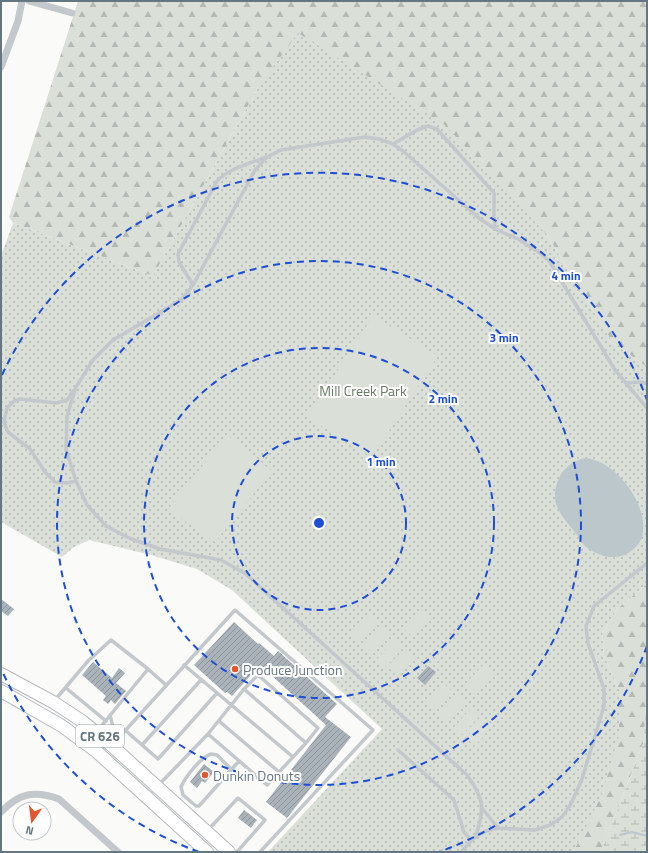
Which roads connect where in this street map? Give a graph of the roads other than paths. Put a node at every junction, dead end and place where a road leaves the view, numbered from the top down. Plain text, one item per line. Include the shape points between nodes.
1 (22, 1) edge
2 (29, 1) edge
3 (72, 13) dead end
4 (1, 67) edge
5 (393, 144) junction
6 (267, 157) junction
7 (497, 230) junction
8 (193, 285) junction
9 (626, 383) junction
10 (647, 384) edge
11 (76, 387) junction
12 (647, 408) edge
13 (76, 481) junction
14 (647, 563) edge
15 (184, 665) junction
16 (148, 670) junction
17 (1, 674) edge
18 (202, 680) junction
19 (166, 685) junction
20 (66, 688) junction
21 (244, 689) junction
22 (1, 691) edge
23 (217, 693) junction
24 (53, 702) junction
25 (232, 705) junction
26 (110, 715) junction
27 (106, 720) junction
28 (219, 721) junction
29 (125, 730) junction
30 (96, 733) junction
31 (208, 734) junction
32 (114, 742) junction
33 (306, 742) junction
34 (142, 745) junction
35 (398, 750) dead end
36 (293, 757) junction
37 (239, 761) junction
38 (231, 769) junction
39 (279, 772) junction
40 (157, 787) junction
41 (147, 798) junction
42 (482, 808) junction
43 (1, 812) edge
44 (498, 828) junction
45 (207, 832) junction
46 (476, 835) junction
47 (472, 840) junction
48 (118, 852) edge
49 (207, 852) edge
50 (229, 852) edge
51 (237, 852) edge
52 (260, 852) edge
53 (461, 852) edge

1 - 4 street via 18,22
2 - 3 street
5 - 6 lane via 365,137 281,150
5 - 7 lane via 480,219
5 - 7 lane via 428,126 437,129 494,193 493,221
6 - 8 lane via 255,170
6 - 8 lane via 232,170 217,181 178,254 179,262
7 - 9 lane via 518,239 550,262 615,370
8 - 11 lane via 181,300 113,340 93,360
9 - 10 lane
9 - 12 lane
11 - 13 lane via 67,416 66,449
11 - 13 lane via 67,400 56,403 20,399 14,401 7,408 4,422 8,432 30,449 55,482
13 - 42 lane via 87,505 106,526 160,549 221,560 246,574 467,775 478,790
14 - 44 lane via 594,606 586,626 588,643 604,689 604,706 582,779 571,804 562,817 550,825 534,830
15 - 18 lane
15 - 19 lane
15 - 52 lane via 235,610 373,730
16 - 19 lane
16 - 20 lane via 111,640 88,661
16 - 26 lane
17 - 24 main road, CR 626
18 - 23 lane
18 - 34 lane
19 - 29 lane
20 - 24 lane
20 - 27 lane
21 - 25 lane
21 - 33 lane
21 - 33 lane via 258,675 318,728
22 - 41 main road, CR 626 via 62,726 97,752
23 - 25 lane
23 - 34 lane via 159,758
24 - 30 main road, CR 626
25 - 28 lane
25 - 36 lane
26 - 27 lane
26 - 32 lane
27 - 30 lane
28 - 31 lane
28 - 39 lane
29 - 32 lane
29 - 34 lane
30 - 32 main road, CR 626
31 - 37 lane
31 - 40 lane
32 - 40 main road, CR 626
33 - 36 lane
35 - 47 lane via 454,800 464,832
36 - 39 lane
37 - 38 lane
37 - 39 lane via 267,785
38 - 38 lane via 217,755 205,756 184,780 181,787 183,795 199,806
40 - 41 lane
40 - 45 main road, CR 626
41 - 49 main road, CR 626
42 - 44 lane
42 - 46 lane
43 - 48 street via 26,794 40,794 59,799
44 - 46 lane
45 - 50 main road, CR 626
45 - 51 lane via 238,798 265,820
46 - 47 lane
47 - 53 lane

